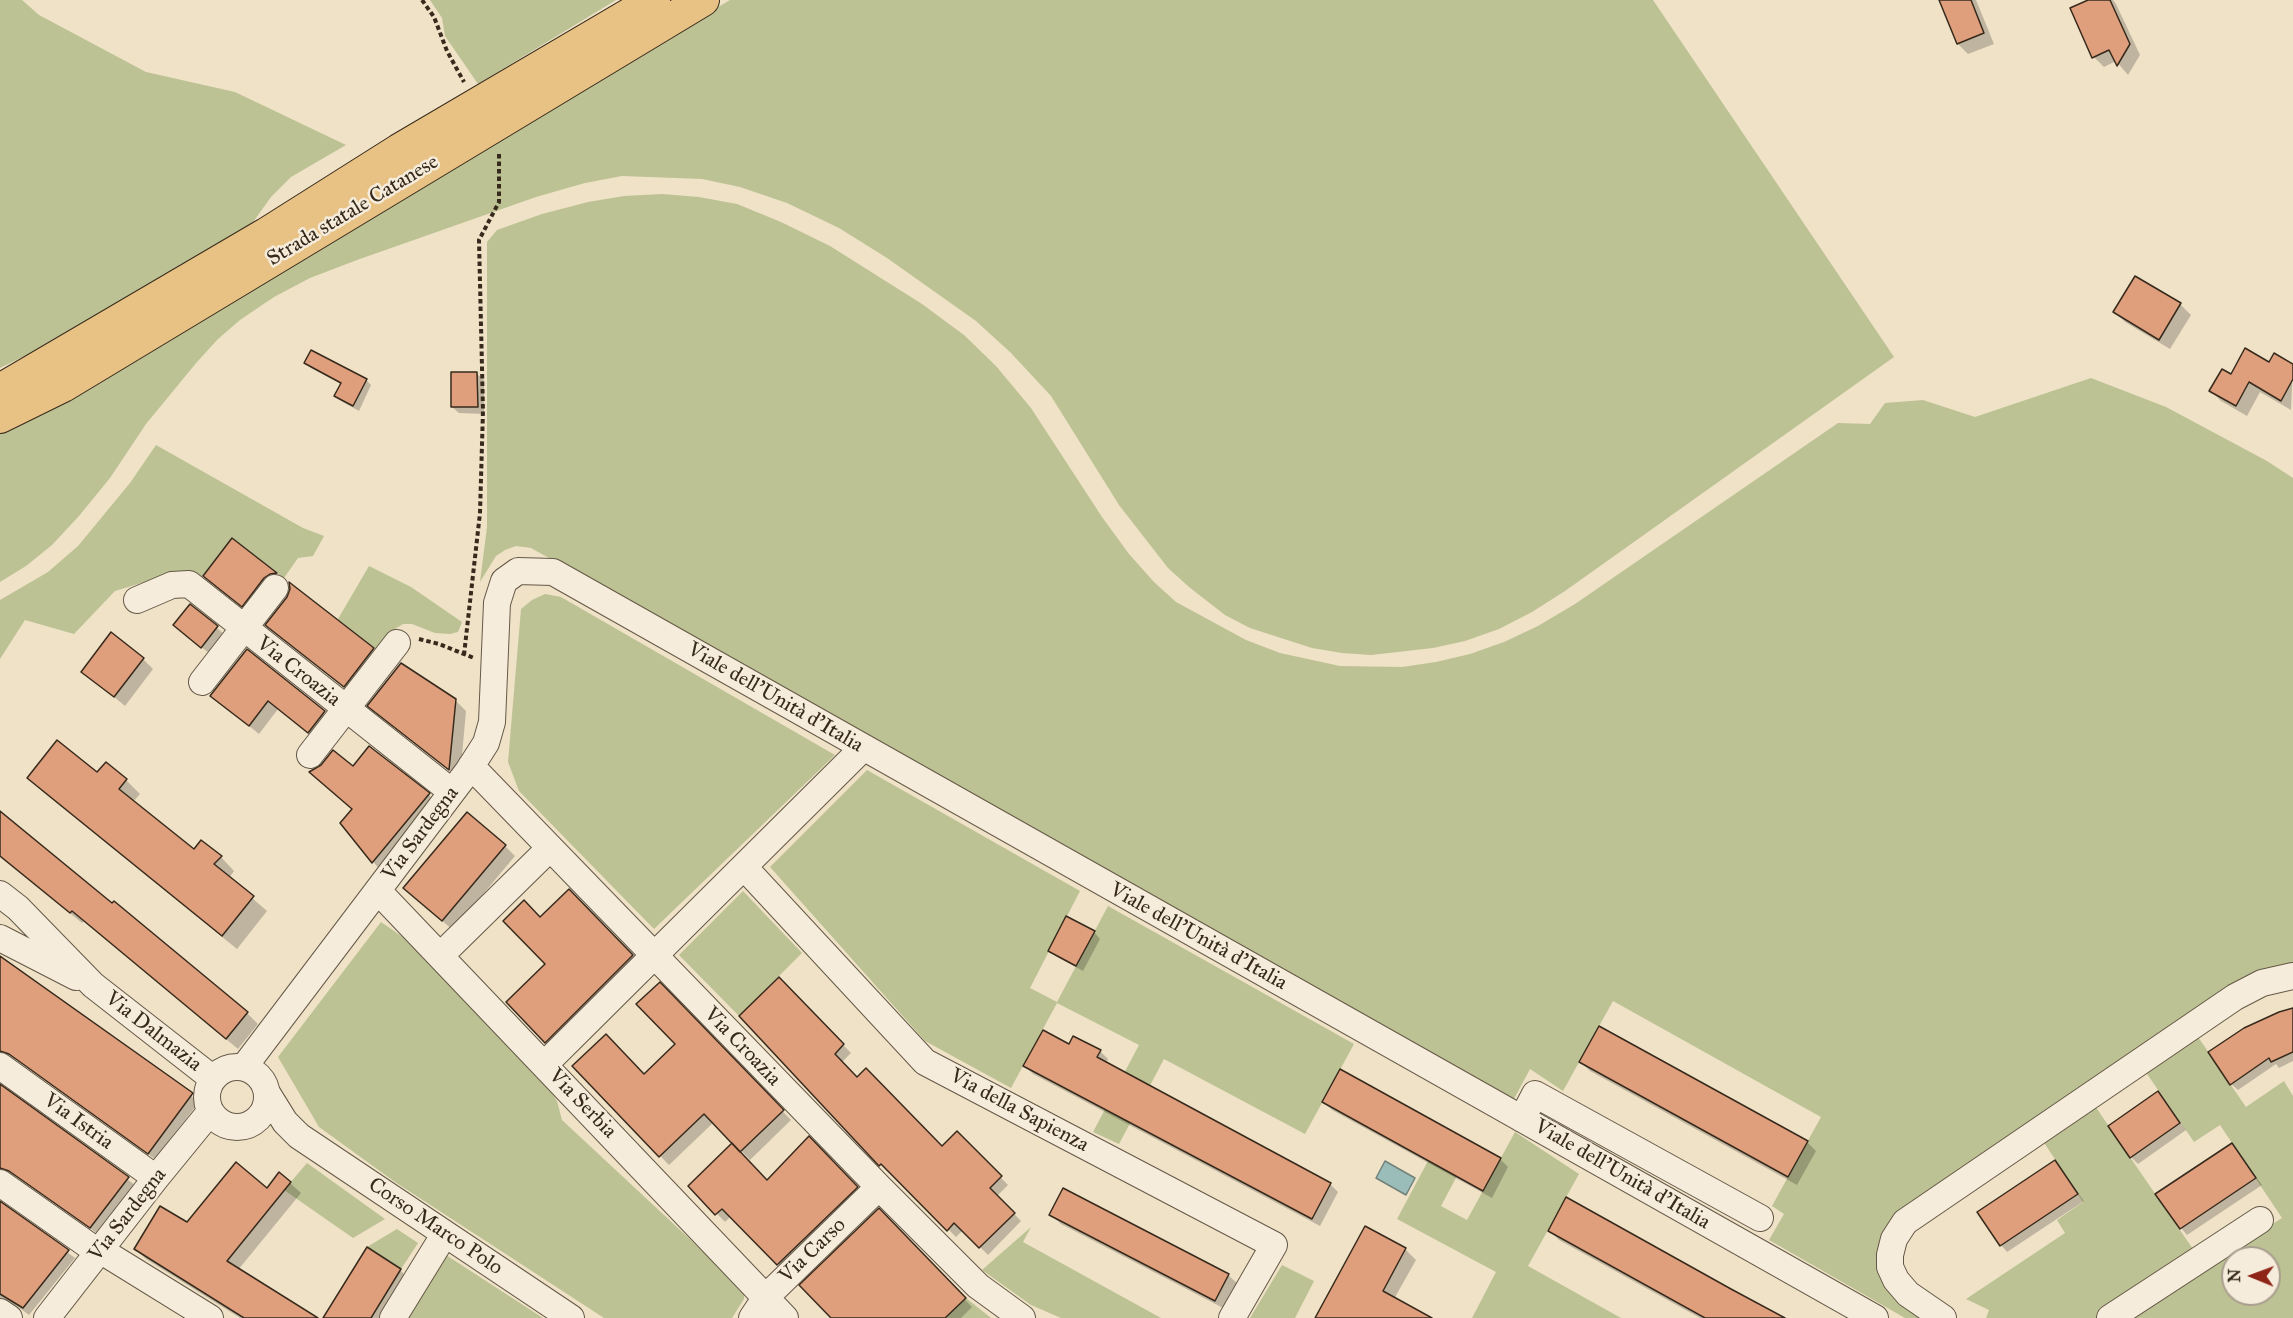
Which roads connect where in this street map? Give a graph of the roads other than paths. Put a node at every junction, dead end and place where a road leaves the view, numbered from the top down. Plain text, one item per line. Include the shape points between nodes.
1 (654, 0) edge
2 (703, 0) edge
3 (0, 390) edge
4 (0, 417) edge
5 (518, 571) joint
6 (275, 588) dead end
7 (137, 600) dead end
8 (243, 629) junction
9 (397, 643) road end
10 (202, 682) dead end
11 (346, 709) junction
12 (863, 748) junction
13 (310, 755) dead end
14 (471, 766) junction
15 (452, 792) junction
16 (550, 848) junction
17 (744, 867) junction
18 (378, 891) junction
19 (0, 894) edge
20 (0, 938) edge
21 (440, 956) junction
22 (654, 956) junction
23 (2293, 976) edge
24 (93, 985) junction
25 (544, 1065) junction
26 (0, 1066) edge
27 (244, 1067) junction
28 (212, 1078) junction
29 (267, 1093) junction
30 (210, 1112) junction
31 (1522, 1119) junction
32 (241, 1127) junction
33 (299, 1136) junction
34 (156, 1178) junction
35 (0, 1183) edge
36 (879, 1187) junction
37 (1760, 1218) dead end
38 (2260, 1220) dead end
39 (444, 1235) junction
40 (99, 1251) junction
41 (759, 1307) edge
42 (0, 1312) edge
43 (9, 1318) edge
44 (47, 1318) edge
45 (210, 1318) edge
46 (393, 1318) edge
47 (571, 1318) edge
48 (785, 1318) edge
49 (1022, 1318) edge
50 (1232, 1318) edge
51 (1875, 1318) edge
52 (1943, 1318) edge
53 (2110, 1318) edge

1 - 3 main road, Strada statale Catanese
2 - 4 main road, Strada statale Catanese via 63,386
5 - 12 street, Viale dell'Unità d'Italia via 553,572
5 - 14 street, Via Sardegna via 504,581 497,603 492,722 486,743
6 - 8 street
7 - 8 street, Via Croazia via 172,585 189,584
8 - 10 street
8 - 11 street, Via Croazia
9 - 11 street
11 - 13 street
11 - 15 street, Via Croazia
12 - 17 street
12 - 31 street, Viale dell'Unità d'Italia
14 - 15 street, Via Sardegna
14 - 16 street, Via Croazia
15 - 18 street, Via Sardegna
16 - 21 street
16 - 22 street, Via Croazia
17 - 22 street
17 - 50 street, Via della Sapienza via 925,1062 1274,1245
18 - 21 street, Via Serbia
18 - 27 street, Via Sardegna
19 - 24 street, Via Dalmazia
20 - 24 street, Via Dalmazia
21 - 25 street, Via Serbia
22 - 25 street
22 - 36 street, Via Croazia
23 - 52 street via 2262,983 2235,997 1905,1222 1894,1239 1890,1267 1908,1294
24 - 28 street, Via Dalmazia
25 - 41 street, Via Serbia
26 - 34 street, Via Istria
27 - 28 street via 221,1070
27 - 29 street via 255,1072
28 - 30 street via 207,1089
29 - 32 street via 261,1115
29 - 33 street
30 - 32 street via 218,1121
30 - 34 street, Via Sardegna
31 - 37 street via 1535,1094
31 - 51 street, Viale dell'Unità d'Italia
32 - 33 street
33 - 39 street, Corso Marco Polo
34 - 40 street, Via Sardegna
35 - 40 street
36 - 41 street, Via Carso
36 - 49 street, Via Croazia via 978,1286
38 - 53 street
39 - 46 street
39 - 47 street, Corso Marco Polo
40 - 44 street, Via Sardegna
40 - 45 street
41 - 48 street, Via Serbia
42 - 43 street

